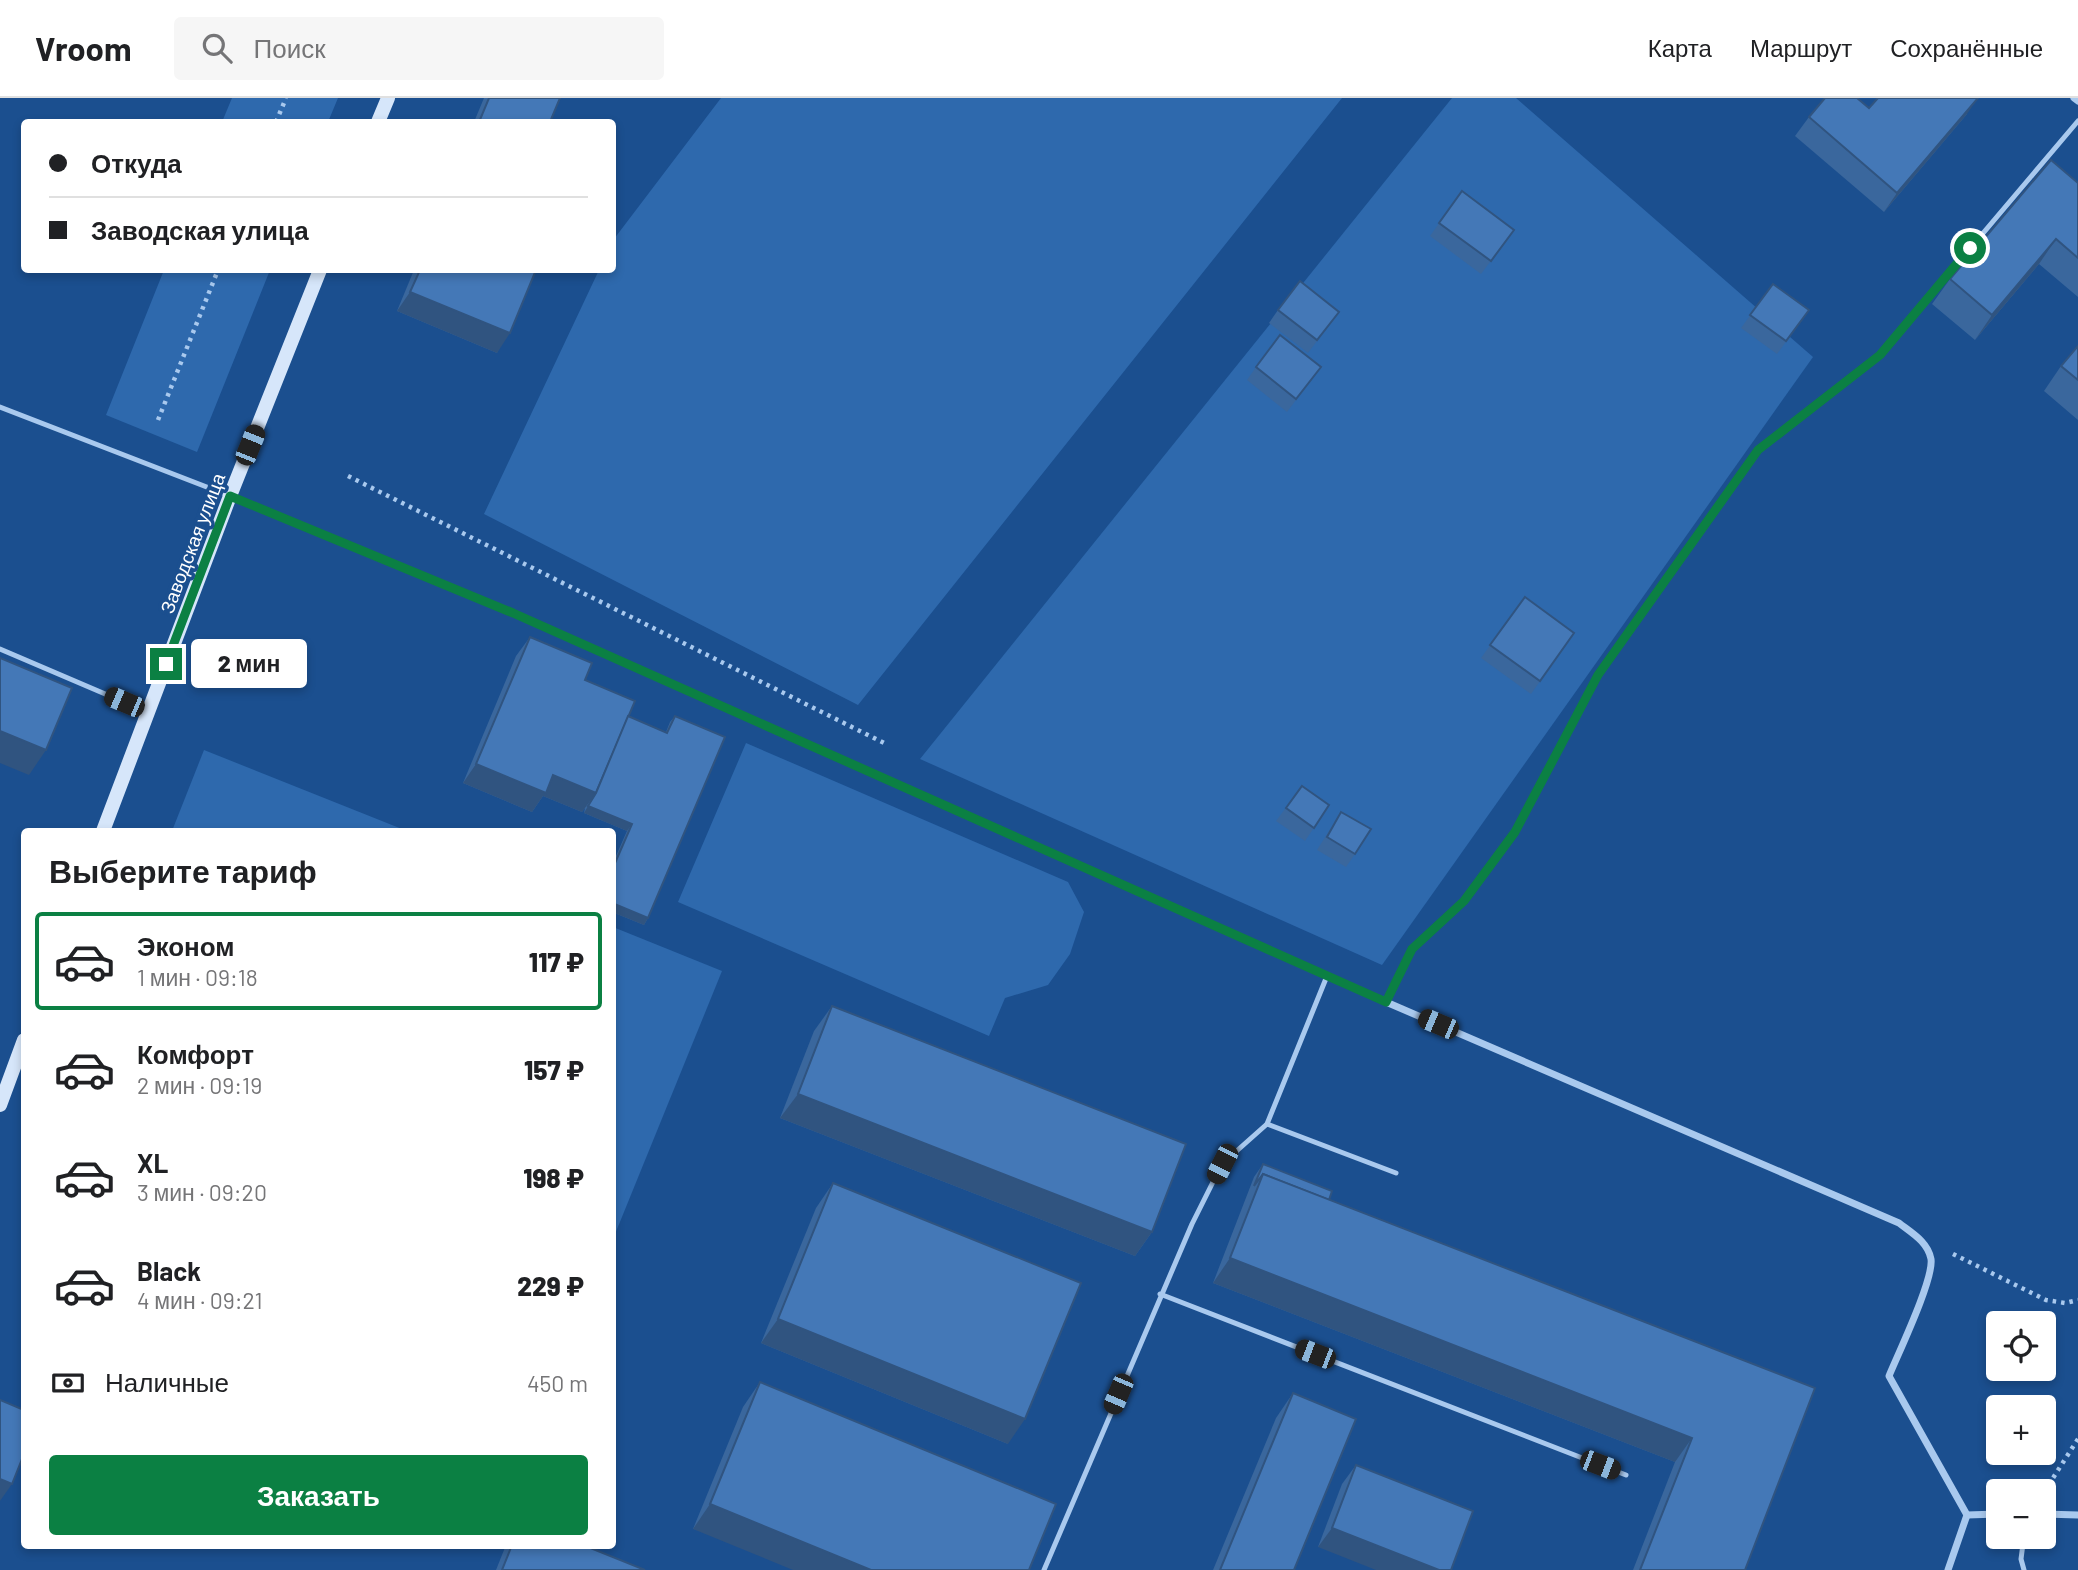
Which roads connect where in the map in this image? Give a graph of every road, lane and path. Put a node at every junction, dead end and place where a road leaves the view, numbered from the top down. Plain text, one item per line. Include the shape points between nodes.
1 (286, 98) edge
2 (388, 98) edge
3 (2074, 98) edge
4 (2078, 102) edge
5 (277, 119) edge
6 (379, 119) edge
7 (2078, 121) edge
8 (217, 273) edge
9 (319, 273) edge
10 (0, 407) edge
11 (158, 419) dead end
12 (348, 476) dead end
13 (230, 496) junction
14 (0, 649) edge
15 (148, 712) junction
16 (884, 743) dead end
17 (104, 828) edge
18 (1327, 976) junction
19 (1386, 1002) junction
20 (21, 1048) edge
21 (0, 1105) edge
22 (1267, 1124) junction
23 (1396, 1173) dead end
24 (1920, 1238) junction
25 (1160, 1294) junction
26 (2078, 1300) edge
27 (2078, 1439) edge
28 (1626, 1475) dead end
29 (2053, 1479) edge
30 (1967, 1514) junction
31 (1986, 1514) edge
32 (2056, 1514) edge
33 (2078, 1515) edge
34 (2022, 1549) edge
35 (1044, 1570) edge
36 (1948, 1570) edge
37 (2024, 1570) edge

1 - 5 path
2 - 6 street
3 - 4 street
7 - 19 lane via 1880,355 1758,450 1598,675 1515,832 1464,901 1412,949
8 - 11 path
9 - 13 street, Заводская улица
10 - 13 lane
12 - 16 path
13 - 15 street, Заводская улица
13 - 18 street via 513,613
14 - 15 lane
15 - 17 street, Заводская улица
18 - 19 street
18 - 22 lane
19 - 24 street via 1899,1223
20 - 21 street
22 - 23 lane
22 - 25 lane via 1222,1164
24 - 26 path via 2046,1300
24 - 30 street via 1931,1259 1929,1280 1889,1376
25 - 28 lane
25 - 35 lane
27 - 29 path
30 - 31 street
30 - 36 street
32 - 33 street
34 - 37 lane

